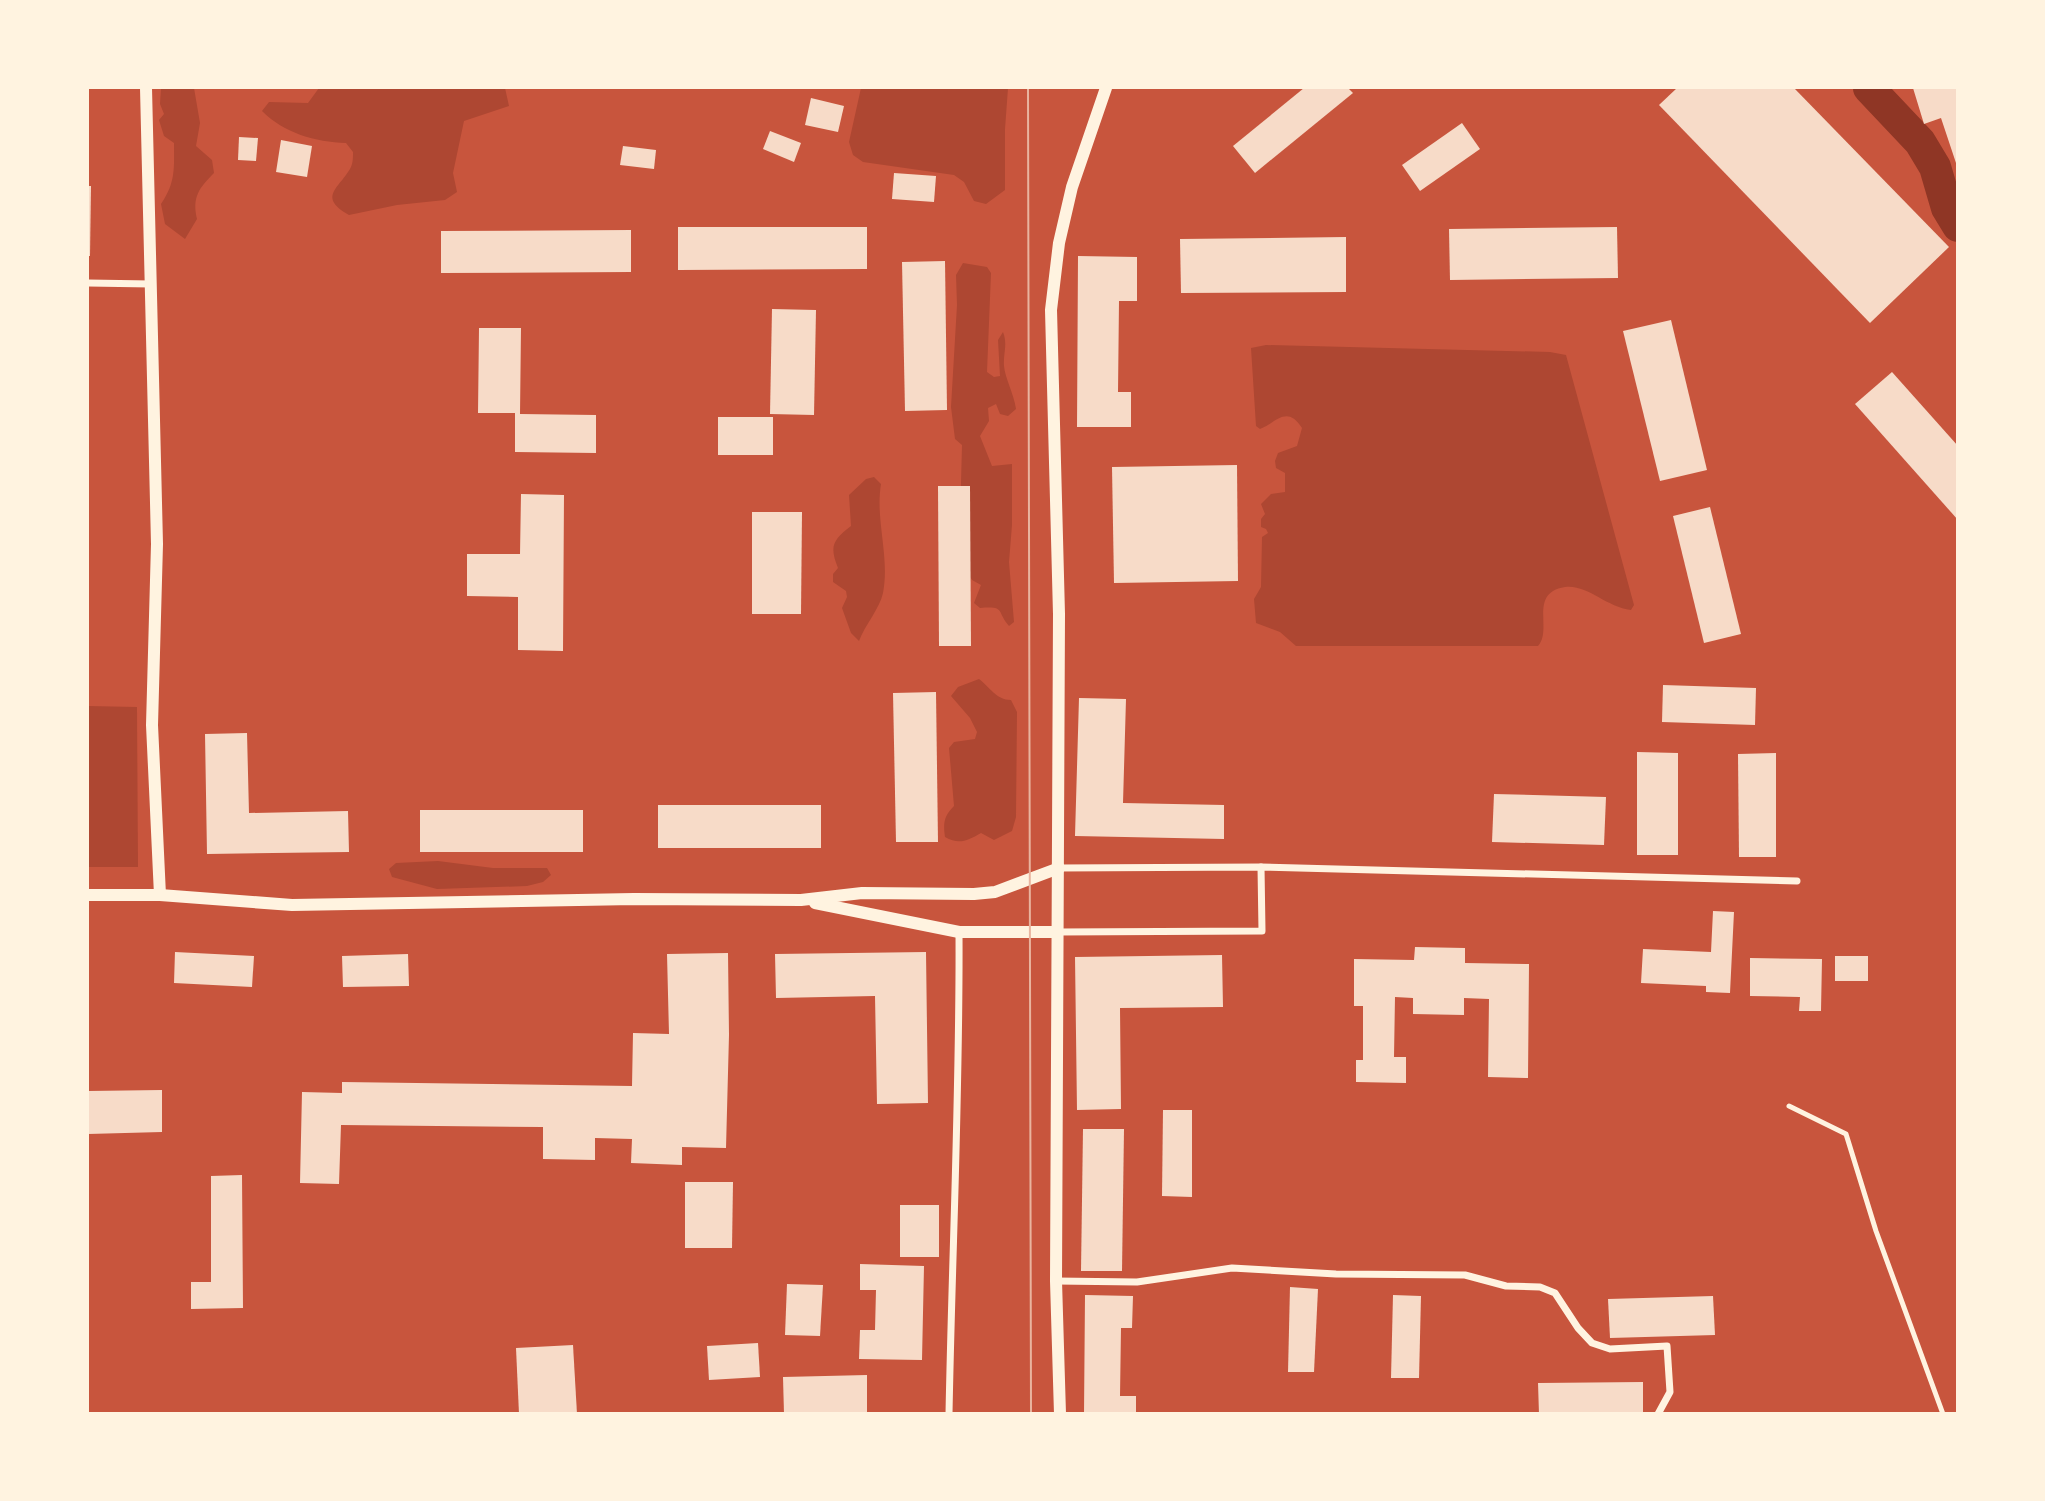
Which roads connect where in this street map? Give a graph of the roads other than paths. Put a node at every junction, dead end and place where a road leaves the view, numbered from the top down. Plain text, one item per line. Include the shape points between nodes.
1 (146, 88) edge
2 (1106, 88) edge
3 (88, 283) edge
4 (152, 284) junction
5 (1261, 867) junction
6 (1059, 868) junction
7 (1797, 881) dead end
8 (88, 895) edge
9 (160, 895) junction
10 (801, 900) junction
11 (959, 932) junction
12 (1058, 932) junction
13 (1790, 1106) dead end
14 (1056, 1281) junction
15 (949, 1413) edge
16 (1060, 1413) edge
17 (1658, 1413) edge
18 (1943, 1413) edge

1 - 4 street
2 - 6 street via 1072,187 1051,310 1059,614
3 - 4 street
4 - 9 street via 156,544 152,725
5 - 6 street
5 - 7 street
5 - 12 street via 1262,931
6 - 10 street via 995,892 862,893
6 - 12 street
8 - 9 street
9 - 10 street via 292,905
10 - 11 street
11 - 12 street
11 - 15 street
12 - 14 street
13 - 18 lane via 1846,1134 1876,1231
14 - 16 street
14 - 17 street via 1137,1282 1232,1268 1465,1275 1506,1286 1540,1287 1555,1293 1592,1343 1610,1349 1667,1346 1670,1392

